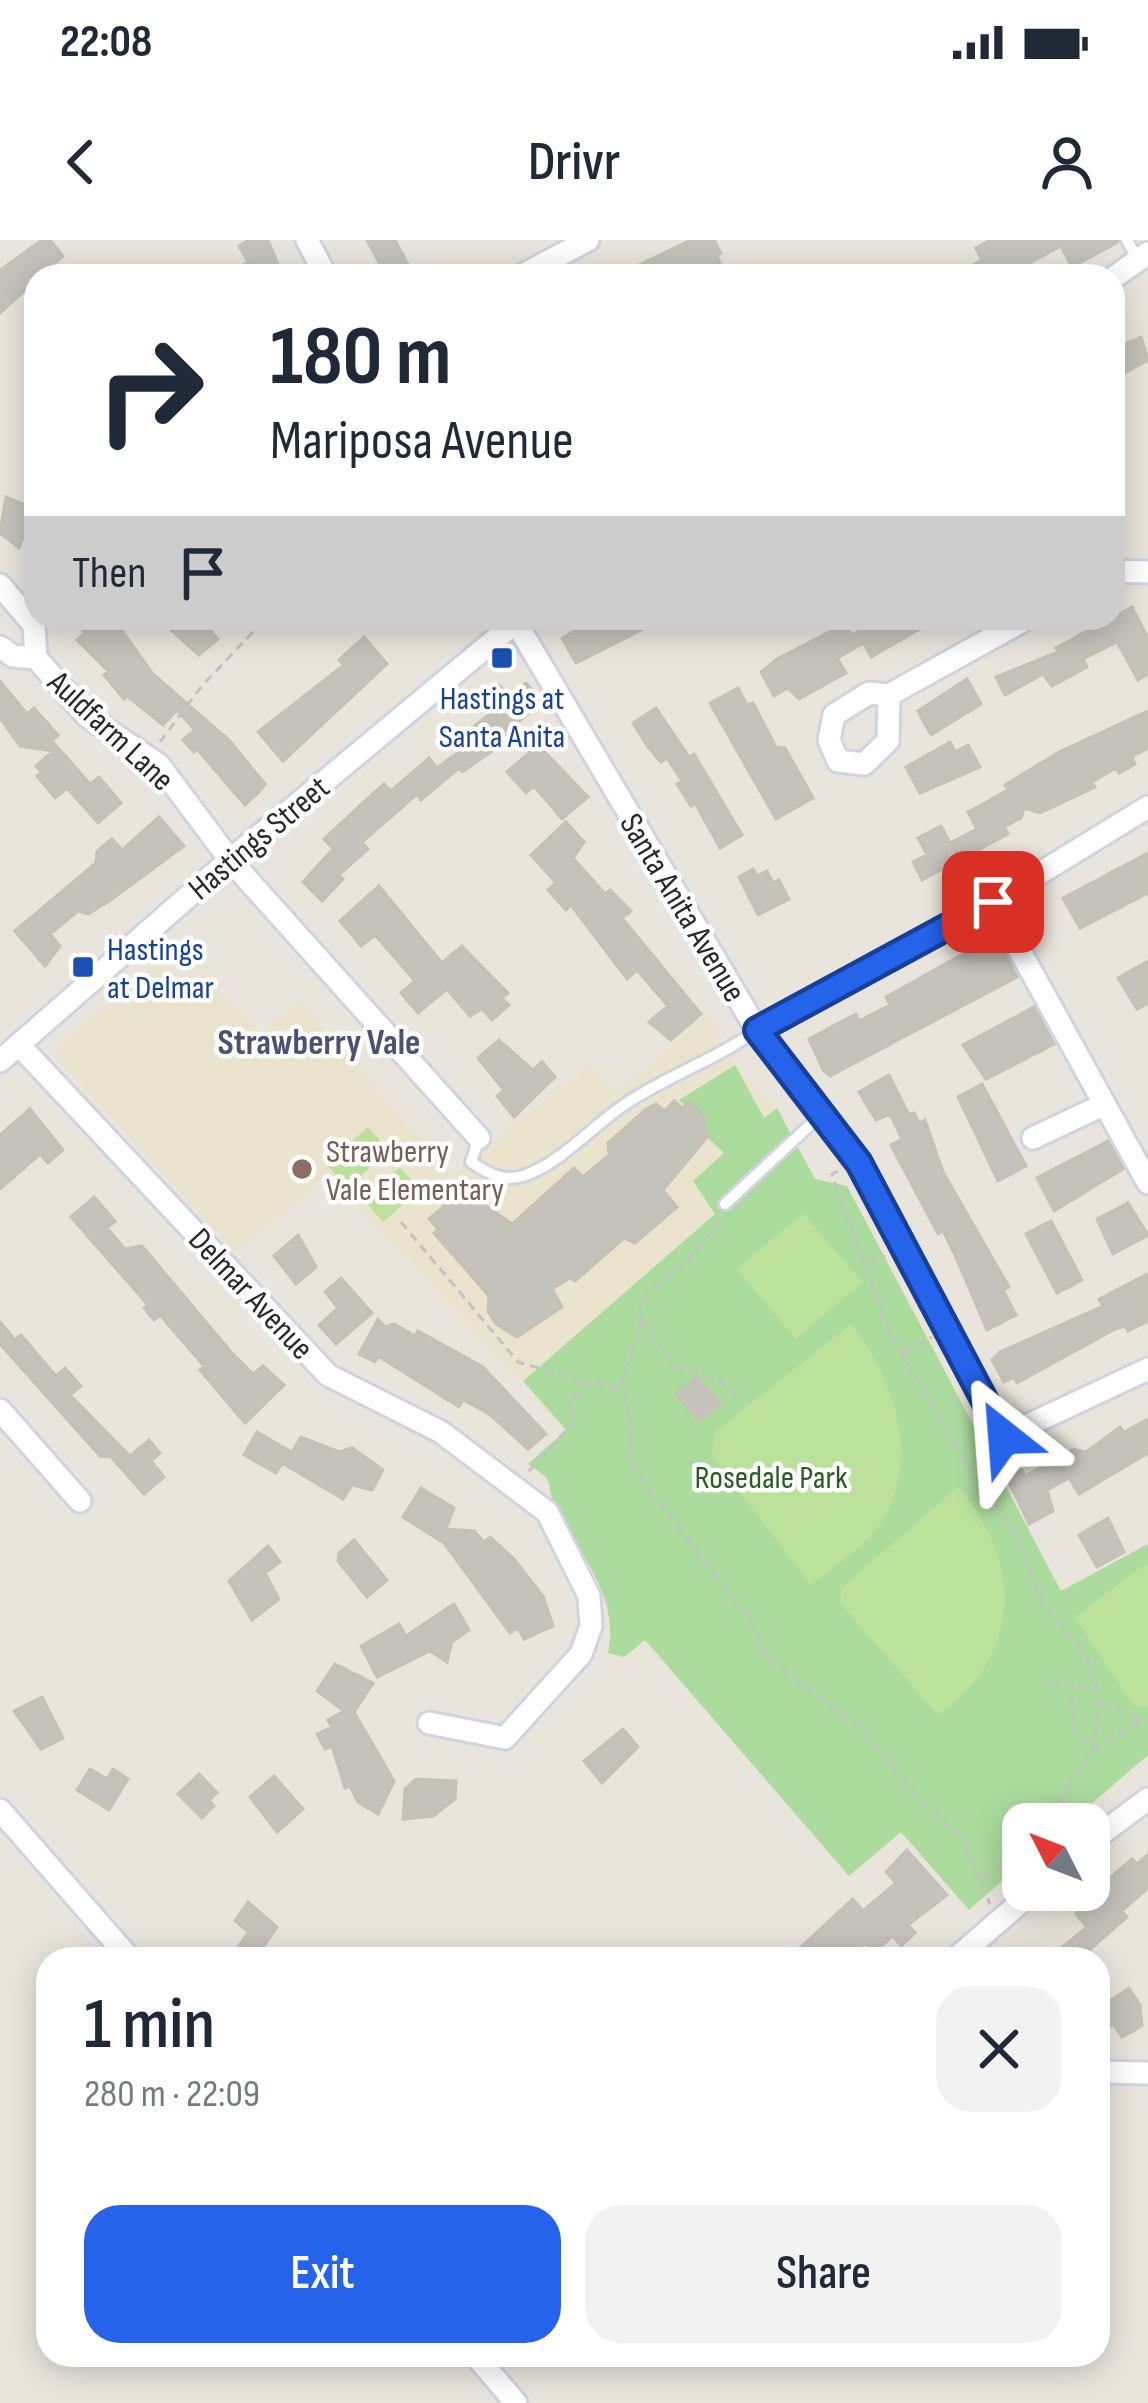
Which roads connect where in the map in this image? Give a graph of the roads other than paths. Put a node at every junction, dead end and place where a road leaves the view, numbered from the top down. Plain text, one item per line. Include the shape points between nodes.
1 (588, 240) edge
2 (543, 264) edge
3 (0, 585) edge
4 (24, 613) edge
5 (34, 630) edge
6 (506, 630) edge
7 (524, 630) edge
8 (1006, 630) edge
9 (0, 647) edge
10 (36, 658) junction
11 (889, 695) dead end
12 (1148, 806) edge
13 (230, 860) junction
14 (993, 902) junction
15 (757, 1030) junction
16 (19, 1045) junction
17 (0, 1061) edge
18 (1103, 1106) junction
19 (824, 1112) junction
20 (479, 1138) joint
21 (1033, 1138) dead end
22 (1148, 1183) edge
23 (725, 1204) road end
24 (1148, 1369) edge
25 (0, 1410) edge
26 (80, 1501) dead end
27 (429, 1724) dead end
28 (1148, 1799) edge
29 (0, 1810) edge
30 (1110, 1828) edge
31 (1011, 1911) edge
32 (120, 1947) edge
33 (970, 1947) edge
34 (1110, 2072) edge
35 (1148, 2073) edge
36 (489, 2367) edge
37 (516, 2403) edge

1 - 2 street
3 - 4 street, Auldfarm Lane
5 - 10 street, Auldfarm Lane
6 - 13 street, Hastings Street
7 - 15 street, Santa Anita Avenue
8 - 11 street
9 - 10 street, Auldfarm Lane
10 - 13 street, Auldfarm Lane via 87,716 148,758
12 - 14 street
13 - 16 street, Hastings Street
13 - 20 street, Auldfarm Lane
14 - 15 street
14 - 18 street
15 - 19 street, Santa Anita Avenue
15 - 20 lane via 635,1098 526,1175 507,1178 472,1162
16 - 17 street, Hastings Street
16 - 27 street, Delmar Avenue via 328,1375 441,1432 547,1512 589,1596 591,1626 581,1654 505,1738
18 - 21 street
18 - 22 street
19 - 23 lane
19 - 24 street, Santa Anita Avenue via 1004,1437
25 - 26 street
28 - 30 street
29 - 32 street
31 - 33 street
34 - 35 street
36 - 37 street

